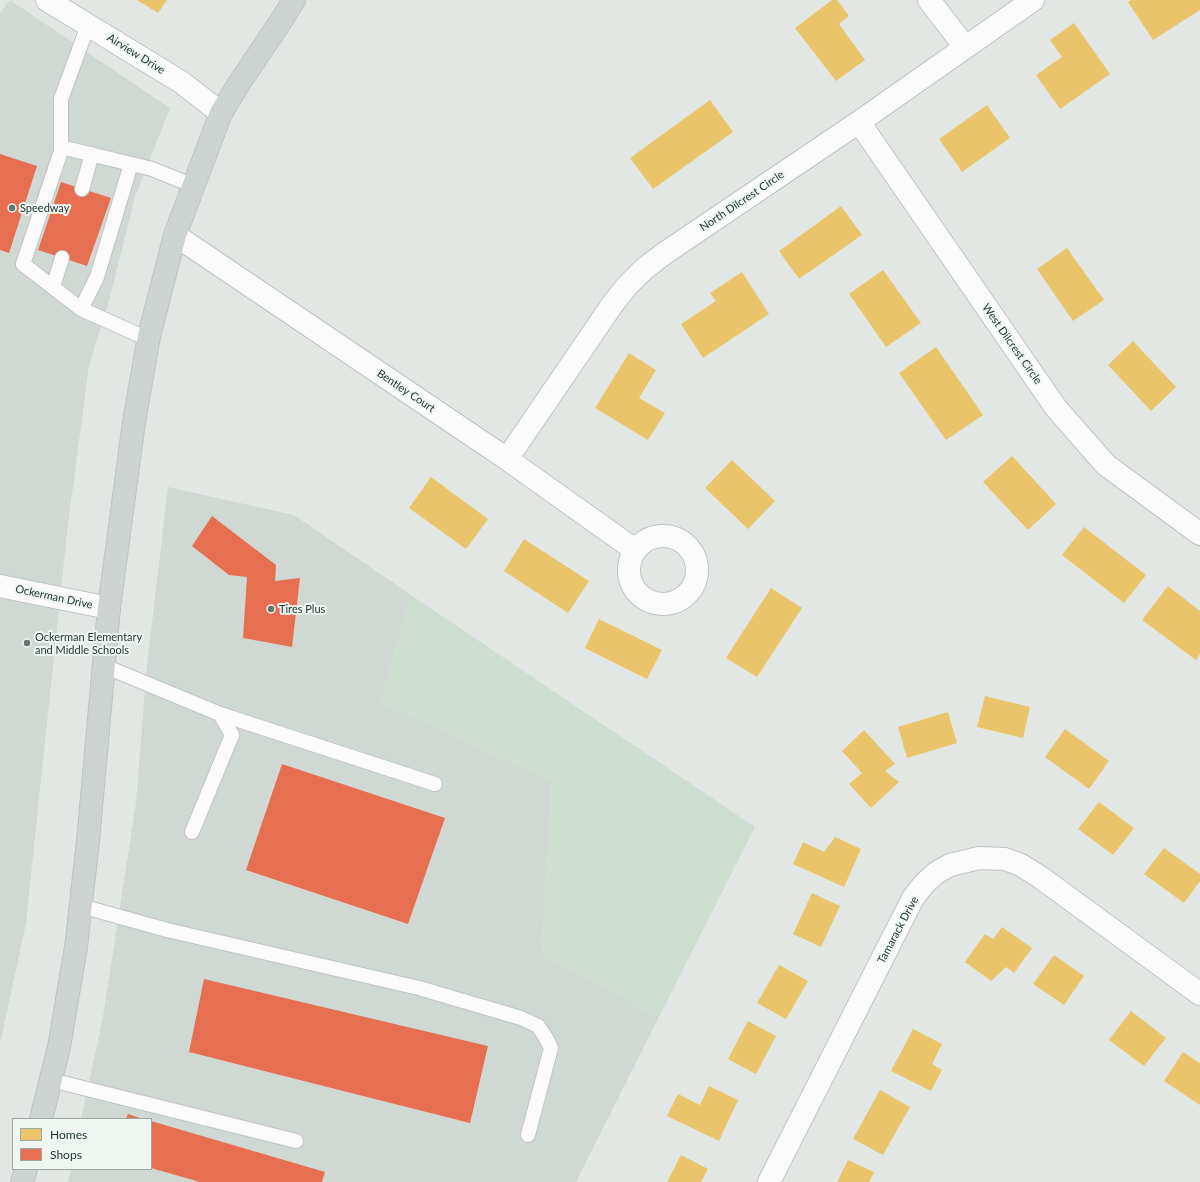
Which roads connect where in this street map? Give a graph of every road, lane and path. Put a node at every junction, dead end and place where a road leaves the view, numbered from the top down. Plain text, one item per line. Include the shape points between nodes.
1 (47, 0) edge
2 (294, 0) edge
3 (929, 0) edge
4 (1033, 0) edge
5 (88, 25) junction
6 (965, 47) junction
7 (221, 113) junction
8 (859, 122) junction
9 (61, 147) junction
10 (92, 154) junction
11 (131, 164) junction
12 (194, 186) junction
13 (82, 189) dead end
14 (175, 235) junction
15 (62, 258) dead end
16 (53, 287) junction
17 (81, 309) junction
18 (148, 339) junction
19 (507, 459) junction
20 (1200, 534) edge
21 (635, 550) dead end
22 (0, 586) edge
23 (109, 608) junction
24 (104, 666) junction
25 (220, 714) junction
26 (435, 784) dead end
27 (192, 832) dead end
28 (81, 906) junction
29 (1200, 994) edge
30 (50, 1080) junction
31 (41, 1118) edge
32 (528, 1135) dead end
33 (296, 1141) dead end
34 (26, 1170) edge
35 (22, 1182) edge
36 (769, 1182) edge

1 - 5 street, Airview Drive
2 - 7 main road
3 - 6 street
4 - 6 street, North Dilcrest Circle
5 - 7 street, Airview Drive via 181,82
5 - 9 lane via 61,99
6 - 8 street, North Dilcrest Circle
7 - 12 main road
8 - 19 street, North Dilcrest Circle via 644,269 612,305
8 - 20 street, West Dilcrest Circle via 1056,408 1106,465
9 - 10 lane
9 - 16 lane via 23,264
10 - 11 lane
10 - 13 lane
11 - 12 lane via 152,169
11 - 17 lane via 97,277
12 - 14 main road
14 - 18 main road
14 - 19 street, Bentley Court
15 - 16 lane
16 - 17 lane
17 - 18 lane
18 - 23 main road
19 - 21 street, Bentley Court
22 - 23 street, Ockerman Drive
23 - 24 main road
24 - 25 lane
24 - 28 main road
25 - 26 lane
25 - 27 lane via 232,735
28 - 30 main road via 59,1047
28 - 32 lane via 167,930 419,988 520,1018 538,1026 551,1048
29 - 36 street, Tamarack Drive via 1021,865 1005,859 979,858 950,865 936,873 913,898
30 - 31 main road
30 - 33 lane
34 - 35 main road

